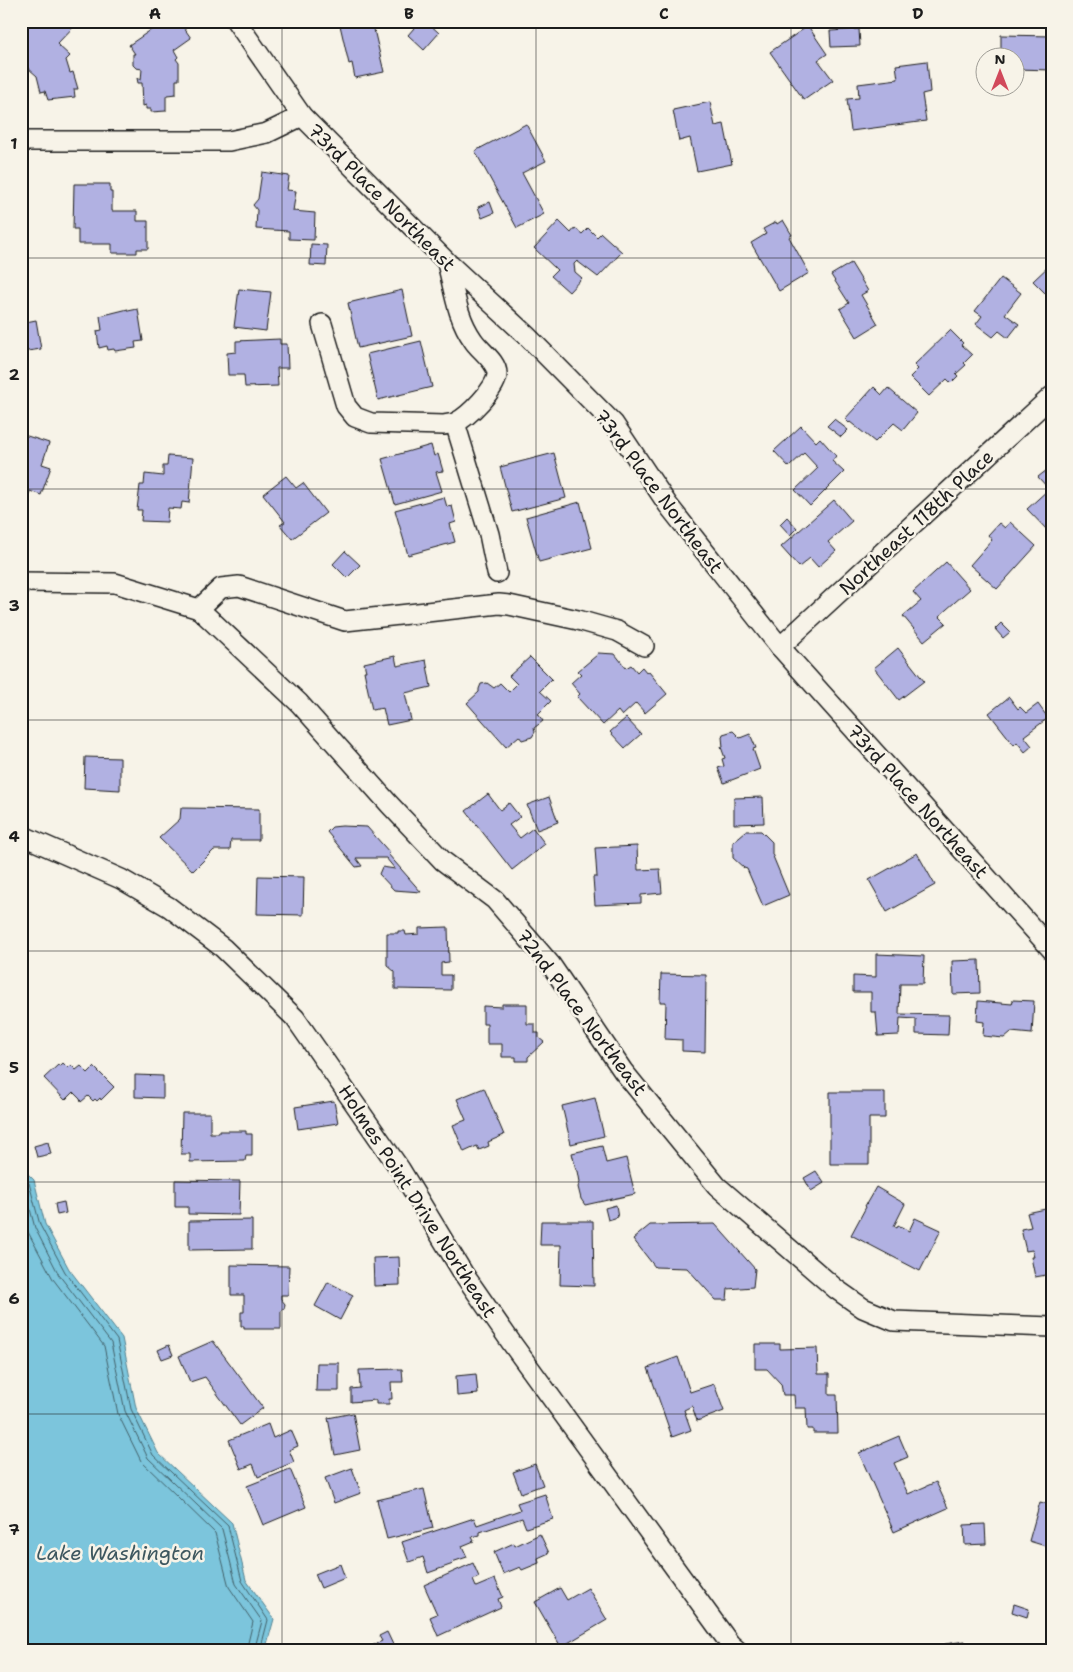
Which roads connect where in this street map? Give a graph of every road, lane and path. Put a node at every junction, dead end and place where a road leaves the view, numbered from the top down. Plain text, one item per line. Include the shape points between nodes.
1 (236, 21) edge
2 (302, 116) junction
3 (21, 141) edge
4 (447, 262) junction
5 (322, 324) dead end
6 (1052, 396) edge
7 (455, 423) junction
8 (497, 573) dead end
9 (21, 582) edge
10 (198, 609) junction
11 (644, 646) dead end
12 (780, 647) junction
13 (21, 835) edge
14 (1052, 950) edge
15 (1052, 1327) edge
16 (738, 1651) edge

1 - 2 street, 73rd Place Northeast
2 - 3 street via 267,132 229,141
2 - 4 street, 73rd Place Northeast
4 - 7 street via 467,331 497,373 495,382 484,397 470,413
4 - 12 street, 73rd Place Northeast via 526,335 614,424 668,505
5 - 7 street via 346,406 355,417 371,423
6 - 12 street, Northeast 118th Place
7 - 8 street via 489,534
9 - 10 street via 115,583
10 - 11 street via 221,588 239,586 345,621 499,604 617,631
10 - 15 street, 72nd Place Northeast via 299,704 442,861 495,900 551,965 623,1071 717,1186 836,1289 863,1308 894,1321
12 - 14 street, 73rd Place Northeast
13 - 16 street, Holmes Point Drive Northeast via 121,878 169,907 223,948 294,1018 400,1169 507,1337 692,1593

